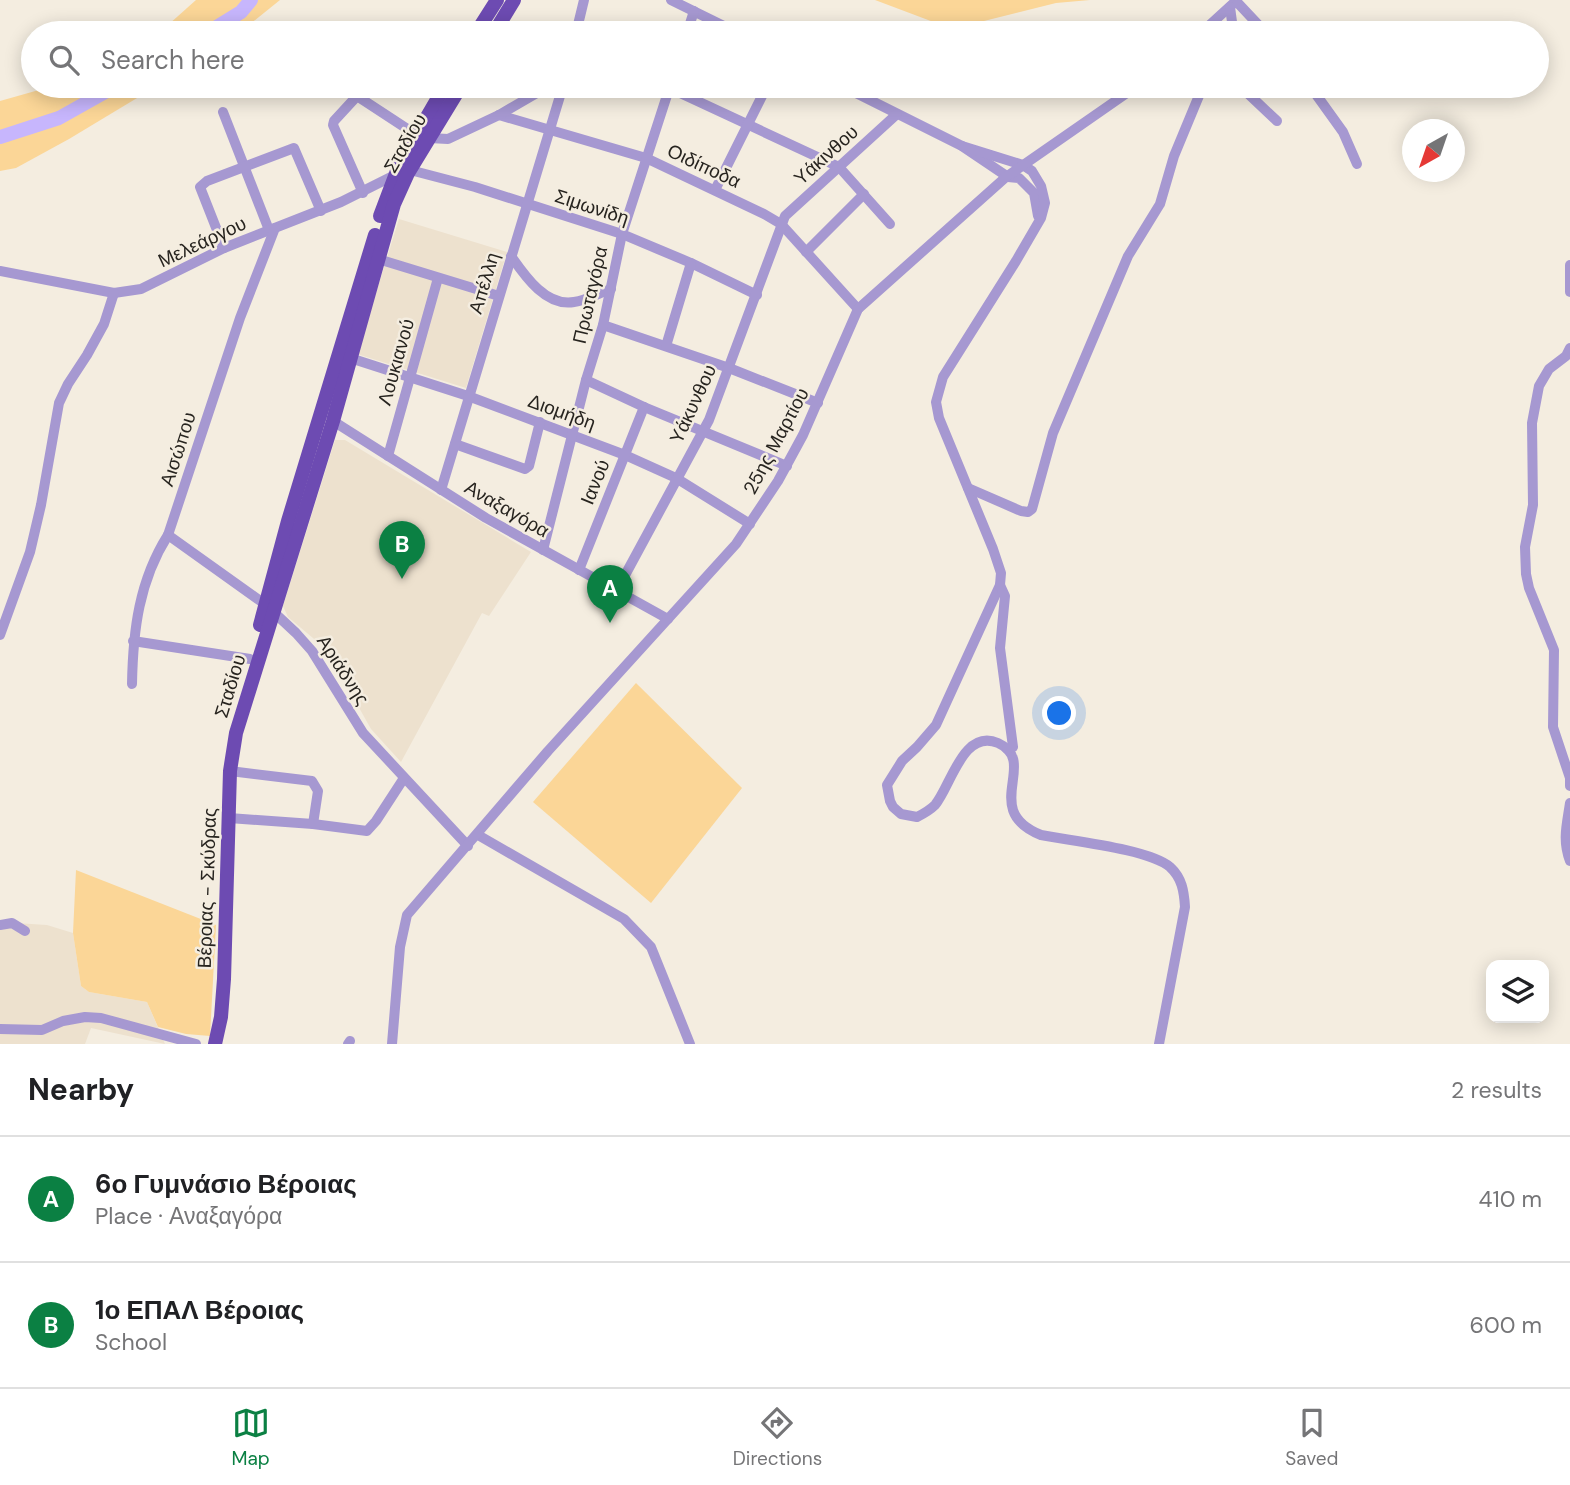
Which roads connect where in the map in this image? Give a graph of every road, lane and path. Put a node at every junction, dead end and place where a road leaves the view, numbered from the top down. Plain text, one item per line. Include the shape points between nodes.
1 (497, 0) edge
2 (514, 0) edge
3 (584, 0) edge
4 (671, 0) edge
5 (1234, 3) edge
6 (694, 11) junction
7 (484, 21) edge
8 (501, 21) edge
9 (579, 21) edge
10 (691, 21) edge
11 (714, 21) edge
12 (1214, 21) edge
13 (1232, 21) edge
14 (1253, 21) edge
15 (355, 98) edge
16 (360, 98) edge
17 (439, 98) edge
18 (452, 98) edge
19 (528, 98) edge
20 (560, 98) edge
21 (665, 98) edge
22 (691, 98) edge
23 (761, 98) edge
24 (866, 98) edge
25 (1120, 98) edge
26 (1198, 98) edge
27 (1253, 98) edge
28 (1319, 98) edge
29 (223, 112) dead end
30 (897, 114) junction
31 (499, 115) junction
32 (1277, 121) dead end
33 (747, 125) junction
34 (551, 129) junction
35 (422, 136) junction
36 (962, 146) junction
37 (646, 158) junction
38 (1357, 164) dead end
39 (1023, 165) junction
40 (246, 166) junction
41 (839, 167) junction
42 (410, 170) junction
43 (395, 175) junction
44 (1008, 177) junction
45 (715, 190) junction
46 (363, 193) junction
47 (864, 194) junction
48 (527, 204) junction
49 (321, 211) junction
50 (781, 224) junction
51 (890, 224) dead end
52 (1035, 226) junction
53 (272, 229) junction
54 (622, 234) junction
55 (224, 248) junction
56 (806, 252) junction
57 (511, 256) junction
58 (378, 259) junction
59 (691, 263) junction
60 (1570, 265) edge
61 (0, 271) edge
62 (438, 278) junction
63 (611, 289) junction
64 (1570, 292) edge
65 (114, 293) junction
66 (757, 295) junction
67 (499, 296) junction
68 (858, 309) junction
69 (603, 325) junction
70 (666, 346) junction
71 (1570, 348) edge
72 (350, 358) junction
73 (729, 368) junction
74 (409, 378) junction
75 (586, 380) junction
76 (468, 396) junction
77 (818, 403) junction
78 (645, 407) junction
79 (333, 421) junction
80 (540, 422) junction
81 (702, 432) junction
82 (573, 434) junction
83 (455, 444) junction
84 (625, 455) junction
85 (388, 456) junction
86 (787, 466) junction
87 (676, 478) junction
88 (968, 488) junction
89 (441, 490) junction
90 (750, 524) junction
91 (168, 535) junction
92 (543, 550) junction
93 (579, 570) junction
94 (1000, 585) junction
95 (617, 590) junction
96 (270, 609) junction
97 (668, 619) junction
98 (0, 635) edge
99 (133, 641) junction
100 (250, 659) junction
101 (132, 684) dead end
102 (236, 733) junction
103 (1007, 749) junction
104 (230, 771) junction
105 (404, 778) junction
106 (1570, 786) edge
107 (1570, 803) edge
108 (229, 818) junction
109 (313, 824) junction
110 (478, 835) junction
111 (468, 846) junction
112 (1570, 861) edge
113 (0, 925) edge
114 (25, 931) dead end
115 (0, 1029) edge
116 (196, 1044) edge
117 (215, 1044) edge
118 (391, 1044) edge
119 (690, 1044) edge
120 (1158, 1044) edge

1 - 7 main road
2 - 8 main road
3 - 9 street
4 - 6 street
5 - 12 street
5 - 13 street
5 - 14 street
6 - 10 street
6 - 11 street
15 - 46 street via 333,125
16 - 35 street
17 - 35 main road, Σταδίου
18 - 35 main road, Σταδίου
19 - 31 street
20 - 34 street, Απέλλη
21 - 37 street, Πρωταγόρα
22 - 33 street
23 - 33 street
24 - 30 street
25 - 39 street, 25ης Μαρτίου
26 - 88 street via 1155,216 1128,256 1053,433 1032,509 1021,511
27 - 32 street
28 - 38 street via 1343,132
29 - 40 street
30 - 36 street
30 - 41 street, Υάκινθου
31 - 34 street, Οιδίποδα
31 - 35 street via 448,139
33 - 41 street
33 - 45 street
34 - 37 street, Οιδίποδα
34 - 48 street, Απέλλη
35 - 42 main road, Σταδίου
35 - 43 main road, Σταδίου
36 - 39 street
36 - 44 street
37 - 45 street, Οιδίποδα
37 - 54 street, Πρωταγόρα
39 - 44 street, 25ης Μαρτίου
39 - 52 street via 1035,174 1045,199
40 - 49 street via 294,148
40 - 53 street
40 - 55 street via 200,187
41 - 47 street
41 - 50 street, Υάκινθου
42 - 43 street, Μελεάργου
42 - 48 street, Σιμωνίδη
42 - 58 main road, Σταδίου via 394,204
43 - 46 street, Μελεάργου
43 - 96 main road, Σταδίου via 288,521
44 - 52 street via 1019,178 1034,193
44 - 68 street, 25ης Μαρτίου
45 - 50 street, Οιδίποδα
46 - 49 street, Μελεάργου
47 - 51 street
47 - 56 street
48 - 54 street, Σιμωνίδη
48 - 57 street, Απέλλη
49 - 53 street, Μελεάργου
50 - 56 street, Οιδίποδα
50 - 66 street, Υάκυνθου
52 - 88 street via 937,394 939,418
53 - 55 street, Μελεάργου
53 - 91 street, Αισώπου
54 - 59 street, Σιμωνίδη
54 - 63 street, Πρωταγόρα
55 - 65 street, Μελεάργου via 151,285
56 - 68 street, Οιδίποδα
57 - 63 street via 534,286 561,301 572,302
57 - 67 street, Απέλλη
58 - 62 street
58 - 72 main road, Σταδίου
59 - 66 street, Σιμωνίδη
59 - 70 street
60 - 64 street
61 - 65 street, Μελεάργου
62 - 67 street
62 - 74 street, Λουκιανού
63 - 69 street, Πρωταγόρα
65 - 98 street via 104,324 59,403 30,552
66 - 73 street, Υάκυνθου
67 - 76 street, Απέλλη
68 - 77 street, 25ης Μαρτίου
69 - 70 street
69 - 75 street, Πρωταγόρα
70 - 73 street
71 - 106 street via 1539,386 1532,423 1533,505 1525,547 1528,588 1553,650 1553,727
72 - 74 street, Διομήδη
72 - 79 main road, Σταδίου
73 - 77 street
73 - 81 street, Υάκυνθου
74 - 76 street, Διομήδη
74 - 85 street, Λουκιανού
75 - 78 street
75 - 82 street, Πρωταγόρα
76 - 80 street, Διομήδη
76 - 83 street, Απέλλη
77 - 86 street, 25ης Μαρτίου
78 - 81 street
78 - 84 street, Ιανού
79 - 85 street, Αναξαγόρα
79 - 96 main road, Σταδίου
80 - 82 street, Διομήδη
80 - 83 street via 525,469
81 - 86 street
81 - 87 street, Υάκυνθου
82 - 84 street, Διομήδη
82 - 92 street, Πρωταγόρα
83 - 89 street, Απέλλη
84 - 87 street, Διομήδη
84 - 93 street, Ιανού
85 - 89 street, Αναξαγόρα
86 - 90 street, 25ης Μαρτίου
87 - 90 street, Διομήδη
87 - 95 street, Υάκυνθου
88 - 94 street via 998,563
89 - 92 street, Αναξαγόρα
90 - 97 street, 25ης Μαρτίου
91 - 96 street, Αριάδνης
91 - 99 street, Αισώπου via 147,575
92 - 93 street, Αναξαγόρα
93 - 95 street, Αναξαγόρα
94 - 103 street via 1005,596 1000,648 1013,747
94 - 103 street via 936,725 891,775 887,785 890,801 901,814 917,817 934,807 976,743 989,740
95 - 97 street, Αναξαγόρα
96 - 100 main road, Σταδίου
96 - 102 main road, Σταδίου
96 - 105 street, Αριάδνης via 312,651 363,733
97 - 110 street, 25ης Μαρτίου
99 - 100 street
99 - 101 street, Αισώπου
100 - 102 main road, Σταδίου via 234,722
102 - 104 main road, Βέροιας - Σκύδρας
103 - 120 street via 1014,764 1013,814 1029,830 1158,860 1180,880 1185,907
104 - 108 main road, Βέροιας - Σκύδρας
104 - 109 street via 312,781 318,791
105 - 109 street via 368,830
105 - 111 street, Αριάδνης
107 - 112 street via 1564,832
108 - 109 street
108 - 117 main road, Βέροιας - Σκύδρας via 224,979
110 - 111 street, 25ης Μαρτίου
110 - 119 street via 624,919 651,947
111 - 118 street, 25ης Μαρτίου via 407,915
113 - 114 street via 12,923
115 - 116 street via 42,1030 63,1021 101,1018

